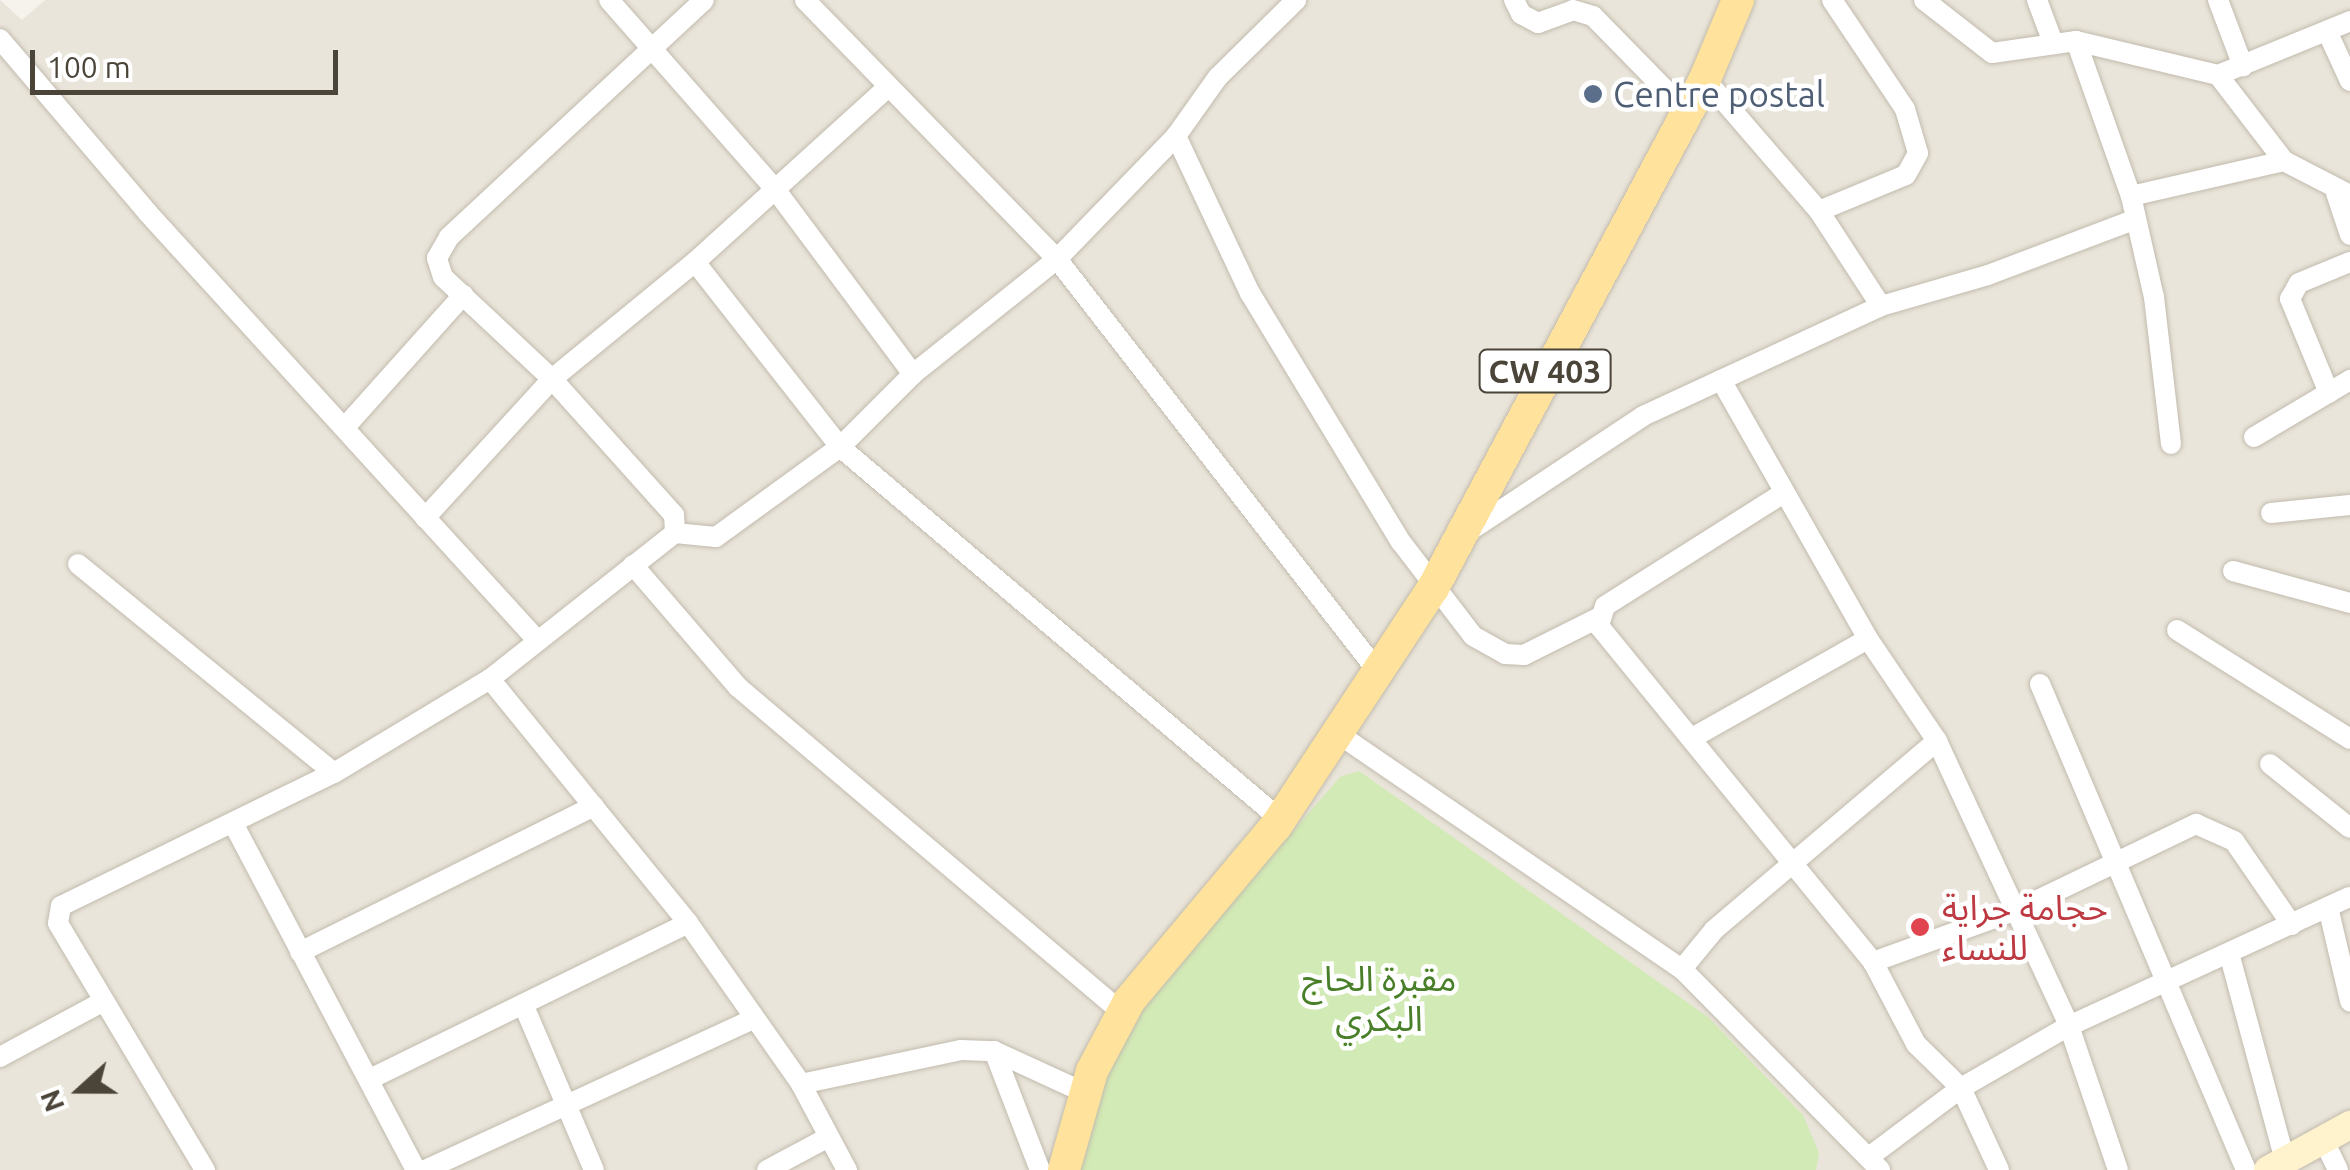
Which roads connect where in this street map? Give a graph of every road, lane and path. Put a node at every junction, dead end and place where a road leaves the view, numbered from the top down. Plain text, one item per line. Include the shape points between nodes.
1 (608, 0) edge
2 (704, 0) edge
3 (805, 0) edge
4 (1514, 0) edge
5 (1738, 0) edge
6 (1832, 0) edge
7 (1924, 0) edge
8 (2038, 0) edge
9 (2218, 0) edge
10 (1285, 3) edge
11 (2350, 21) edge
12 (2327, 31) junction
13 (0, 39) edge
14 (2052, 40) junction
15 (2076, 41) junction
16 (649, 47) junction
17 (2243, 66) junction
18 (2218, 75) junction
19 (1705, 79) junction
20 (2350, 81) edge
21 (886, 90) junction
22 (1686, 112) junction
23 (1176, 136) junction
24 (2284, 161) junction
25 (775, 188) junction
26 (2343, 194) edge
27 (2131, 196) junction
28 (1818, 211) junction
29 (2136, 219) junction
30 (2350, 235) edge
31 (1057, 259) junction
32 (695, 262) junction
33 (2350, 262) edge
34 (463, 295) junction
35 (1880, 306) junction
36 (913, 374) junction
37 (552, 379) junction
38 (1721, 380) junction
39 (2350, 380) edge
40 (2328, 392) junction
41 (346, 426) junction
42 (2254, 437) dead end
43 (2172, 444) dead end
44 (840, 447) junction
45 (1782, 494) junction
46 (2350, 504) edge
47 (2271, 513) dead end
48 (425, 518) junction
49 (675, 533) junction
50 (1453, 542) junction
51 (78, 564) dead end
52 (633, 565) junction
53 (2233, 572) dead end
54 (1433, 588) junction
55 (2350, 603) edge
56 (1600, 617) junction
57 (2177, 630) dead end
58 (1868, 638) junction
59 (538, 641) junction
60 (1379, 673) junction
61 (490, 679) junction
62 (2040, 684) dead end
63 (1340, 735) junction
64 (1692, 738) junction
65 (2350, 740) edge
66 (1937, 741) junction
67 (2270, 764) dead end
68 (334, 774) junction
69 (594, 806) junction
70 (1268, 810) junction
71 (234, 825) junction
72 (2350, 828) edge
73 (2112, 860) junction
74 (1795, 864) junction
75 (2350, 897) edge
76 (2328, 907) junction
77 (2016, 910) junction
78 (688, 923) junction
79 (2292, 924) junction
80 (300, 952) junction
81 (2230, 953) junction
82 (1872, 962) junction
83 (1682, 969) junction
84 (2162, 980) junction
85 (104, 1001) junction
86 (2350, 1001) edge
87 (1111, 1003) junction
88 (524, 1006) junction
89 (754, 1020) junction
90 (2069, 1026) junction
91 (994, 1051) junction
92 (0, 1057) edge
93 (370, 1079) junction
94 (801, 1084) junction
95 (1070, 1086) junction
96 (1961, 1088) junction
97 (566, 1108) junction
98 (2350, 1124) edge
99 (827, 1138) junction
100 (2323, 1138) junction
101 (1874, 1164) edge
102 (2276, 1165) edge
103 (205, 1170) edge
104 (416, 1170) edge
105 (425, 1170) edge
106 (594, 1170) edge
107 (767, 1170) edge
108 (847, 1170) edge
109 (1043, 1170) edge
110 (1064, 1170) edge
111 (1999, 1170) edge
112 (2118, 1170) edge
113 (2246, 1170) edge
114 (2338, 1170) edge

1 - 16 street
2 - 16 street
3 - 21 street
4 - 22 street via 1521,14 1538,23 1572,10 1588,12
5 - 19 main road, CW 403
6 - 28 street via 1905,109 1918,154 1906,175
7 - 14 street via 1992,53
8 - 14 street
9 - 17 street
10 - 23 street
11 - 12 street
12 - 17 street
12 - 20 street
13 - 41 street via 147,212
14 - 15 street
15 - 18 street
15 - 27 street
16 - 25 street
16 - 34 street via 439,249 438,267
17 - 18 street
18 - 24 street
19 - 22 main road, CW 403
19 - 28 street
21 - 25 street
21 - 31 street
22 - 50 main road, CW 403
23 - 31 street
23 - 54 street via 1250,293
24 - 26 street
24 - 27 street
25 - 32 street
25 - 36 street
26 - 30 street
27 - 29 street
28 - 35 street
29 - 35 street via 1988,275
29 - 43 street via 2154,297
31 - 36 street
31 - 60 street
32 - 37 street
32 - 44 street
33 - 40 street via 2299,283 2290,299
34 - 37 street
34 - 41 street
35 - 38 street
36 - 44 street
37 - 48 street
37 - 49 street via 674,514
38 - 45 street
38 - 50 street via 1643,416
39 - 40 street
40 - 42 street
41 - 48 street
44 - 49 street via 716,536
44 - 70 street
45 - 56 street via 1605,606
45 - 58 street
46 - 47 street
48 - 59 street
49 - 52 street
50 - 54 main road, CW 403
51 - 68 street
52 - 59 street
52 - 87 street via 738,687
53 - 55 street
54 - 56 street via 1473,636 1506,654 1540,650
54 - 60 main road, CW 403
56 - 64 street via 1599,626
57 - 65 street
58 - 64 street
58 - 66 street
59 - 61 street
60 - 63 main road, CW 403
61 - 68 street
61 - 69 street
62 - 73 street
63 - 70 main road, CW 403
63 - 83 street
63 - 110 main road, CW 403 via 1276,826 1130,1002 1092,1071
64 - 74 street
66 - 74 street
66 - 77 street
67 - 72 street
68 - 71 street
69 - 78 street
69 - 80 street
70 - 87 main road, CW 403
71 - 80 street
71 - 85 street via 62,906 58,923
73 - 77 street
73 - 79 street via 2196,824 2214,827 2234,841
73 - 84 street
74 - 82 street
74 - 83 street via 1714,930
75 - 76 street
76 - 79 street
76 - 86 street
77 - 82 street
77 - 90 street
78 - 88 street
78 - 89 street
79 - 81 street
80 - 93 street
81 - 84 street
81 - 102 street
82 - 96 street via 1916,1044
83 - 101 street
84 - 90 street
84 - 113 street
85 - 92 street
85 - 103 street
87 - 95 main road, CW 403
88 - 93 street
88 - 97 street
89 - 94 street
89 - 97 street
90 - 96 street
90 - 112 street
91 - 94 street via 936,1052
91 - 95 street
91 - 109 street
93 - 104 street
94 - 99 street
95 - 109 main road, CW 403
96 - 101 street
96 - 111 street
97 - 105 street
97 - 106 street
98 - 100 street
99 - 107 street
99 - 108 street
100 - 102 street
100 - 114 street

